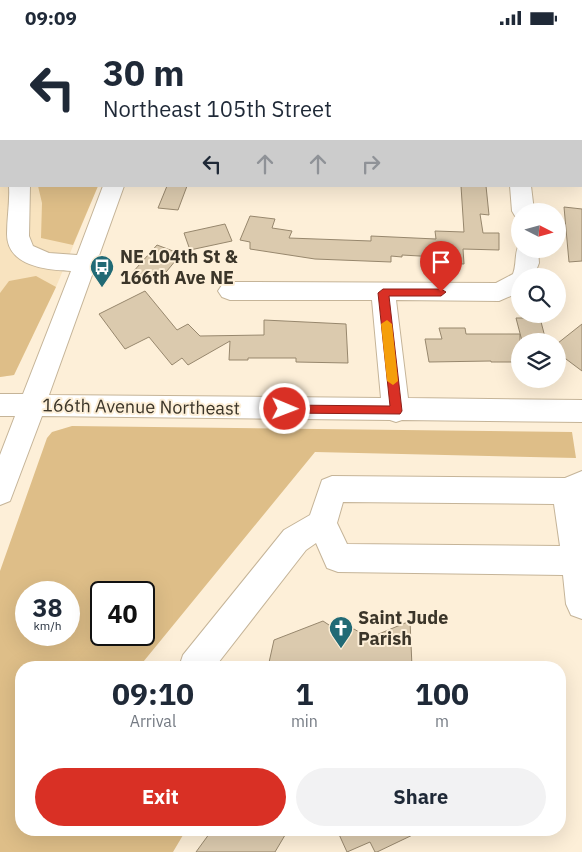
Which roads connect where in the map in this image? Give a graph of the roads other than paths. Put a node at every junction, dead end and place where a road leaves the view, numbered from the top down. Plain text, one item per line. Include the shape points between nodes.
1 (19, 187) edge
2 (114, 187) edge
3 (520, 187) edge
4 (522, 203) edge
5 (85, 263) junction
6 (511, 286) edge
7 (230, 291) dead end
8 (383, 293) junction
9 (0, 405) edge
10 (32, 406) junction
11 (396, 411) junction
12 (581, 414) edge
13 (574, 487) edge
14 (0, 493) edge
15 (322, 523) junction
16 (578, 561) junction
17 (582, 604) edge
18 (200, 661) edge

1 - 5 street via 18,236 26,253 50,261
2 - 5 street
3 - 4 street
5 - 10 street
6 - 8 street via 499,292
7 - 8 street
8 - 11 street
9 - 10 street, 166th Avenue Northeast
10 - 11 street, 166th Avenue Northeast
10 - 14 street
11 - 12 street, 166th Avenue Northeast
13 - 15 street via 332,489
13 - 16 street
15 - 16 street via 338,558
15 - 18 street via 295,540
16 - 17 street

